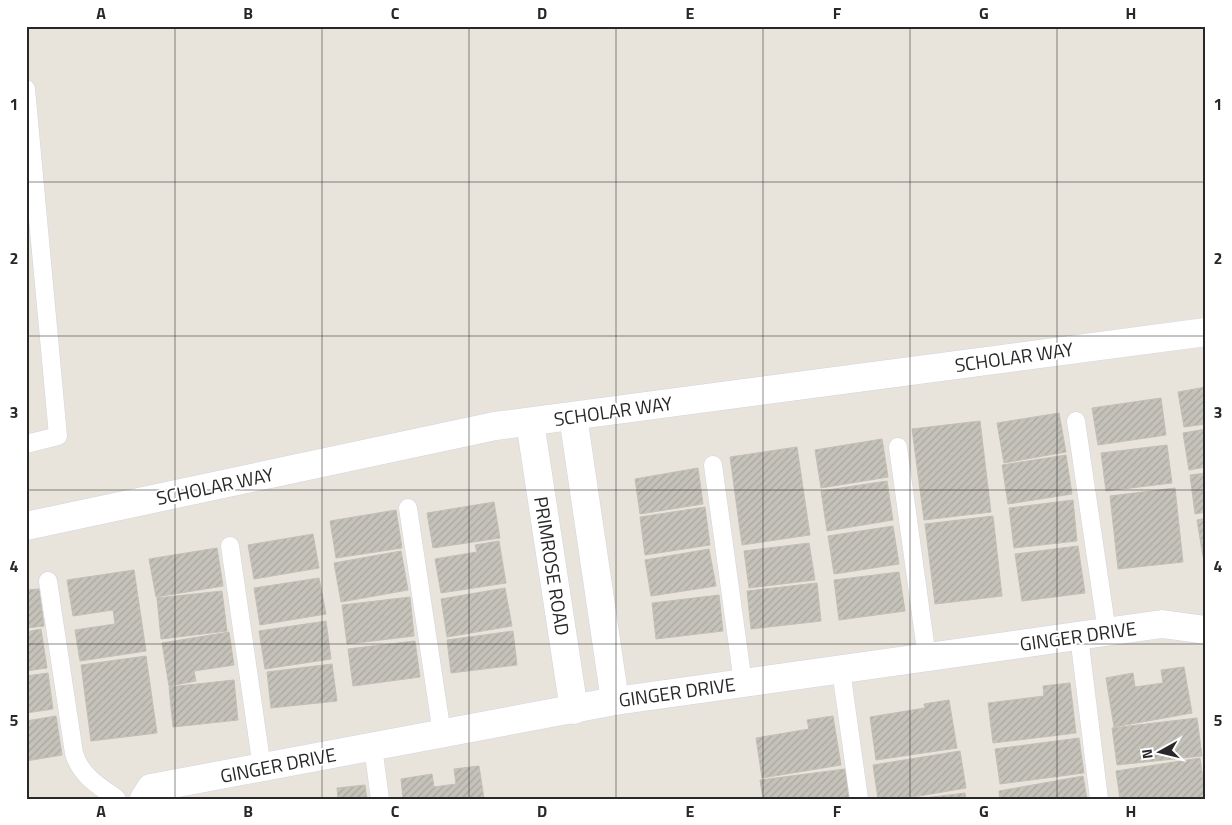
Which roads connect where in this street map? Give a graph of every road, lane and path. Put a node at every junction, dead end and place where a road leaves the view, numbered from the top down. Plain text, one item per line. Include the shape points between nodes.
1 (26, 89) edge
2 (1206, 332) edge
3 (573, 416) junction
4 (1076, 421) dead end
5 (530, 422) junction
6 (26, 444) edge
7 (898, 447) dead end
8 (713, 465) dead end
9 (408, 508) dead end
10 (26, 526) edge
11 (230, 546) dead end
12 (48, 581) dead end
13 (1206, 630) edge
14 (1107, 632) junction
15 (1079, 636) junction
16 (926, 658) junction
17 (841, 670) junction
18 (743, 683) junction
19 (615, 701) junction
20 (574, 710) junction
21 (442, 734) junction
22 (373, 747) junction
23 (262, 768) junction
24 (148, 794) edge
25 (117, 799) edge
26 (380, 799) edge
27 (859, 799) edge
28 (1099, 799) edge

1 - 6 lane via 58,436
2 - 3 street, SCHOLAR WAY
3 - 5 street, SCHOLAR WAY
3 - 19 street
4 - 14 lane
5 - 10 street, SCHOLAR WAY via 495,426
5 - 20 street, PRIMROSE ROAD
7 - 16 lane
8 - 18 lane
9 - 21 lane
11 - 23 lane
12 - 25 lane via 77,764
13 - 14 street, GINGER DRIVE via 1162,624
14 - 15 street, GINGER DRIVE
15 - 16 street, GINGER DRIVE
15 - 28 lane
16 - 17 street, GINGER DRIVE
17 - 18 street, GINGER DRIVE
17 - 27 lane
18 - 19 street, GINGER DRIVE
19 - 20 street, GINGER DRIVE
20 - 21 street, GINGER DRIVE
21 - 22 street, GINGER DRIVE
22 - 23 street, GINGER DRIVE
22 - 26 lane
23 - 24 street, GINGER DRIVE

